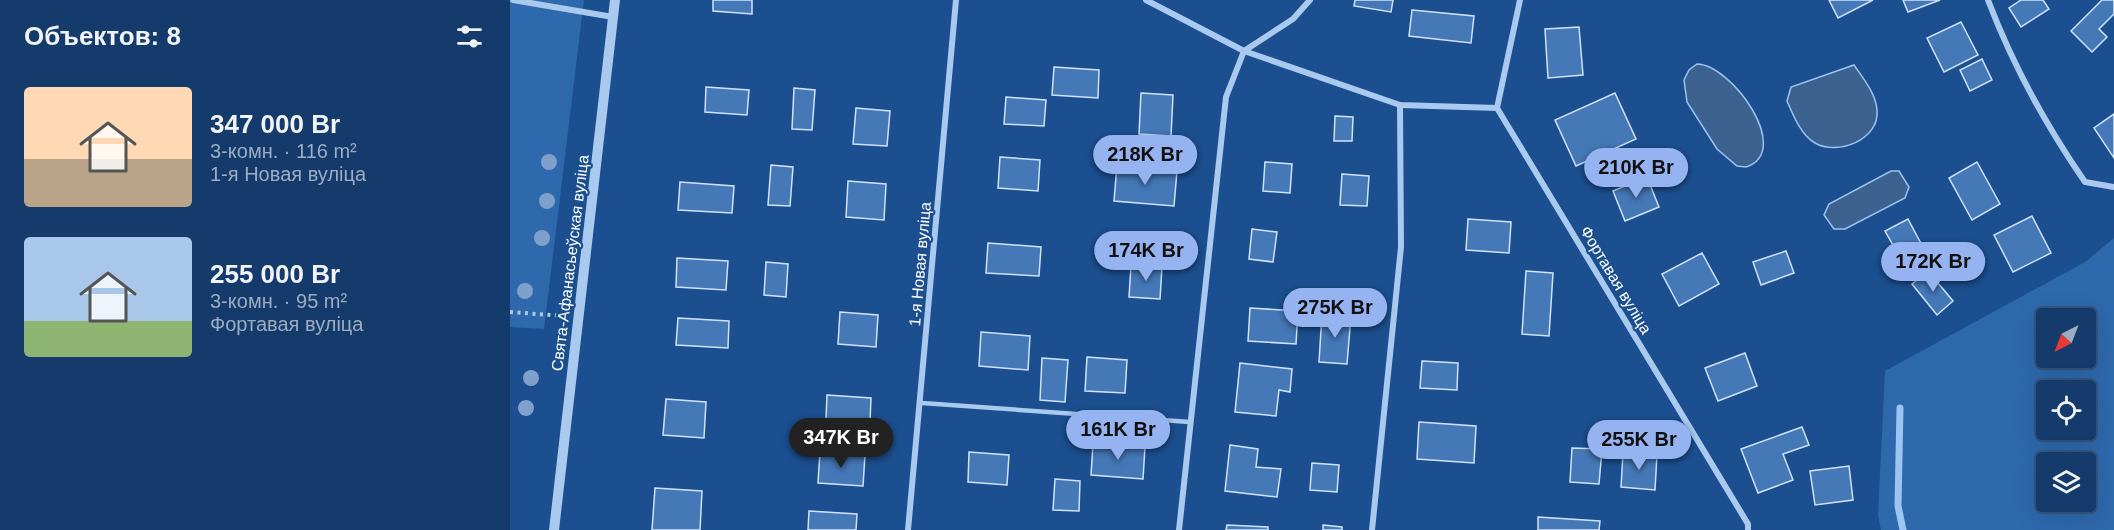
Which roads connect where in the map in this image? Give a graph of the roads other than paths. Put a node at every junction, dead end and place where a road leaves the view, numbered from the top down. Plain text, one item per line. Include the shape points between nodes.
1 (513, 0) edge
2 (615, 0) edge
3 (956, 0) edge
4 (1146, 0) edge
5 (1310, 0) edge
6 (1520, 0) edge
7 (1988, 0) edge
8 (614, 17) junction
9 (1244, 51) junction
10 (1400, 105) junction
11 (1497, 108) junction
12 (2114, 187) edge
13 (922, 403) junction
14 (1190, 422) junction
15 (554, 530) edge
16 (908, 530) edge
17 (1179, 530) edge
18 (1372, 530) edge
19 (1748, 530) edge

1 - 8 street
2 - 8 street, Свята-Афанасьеўская вуліца
3 - 13 street, 1-я Новая вуліца
4 - 9 street
5 - 9 street via 1293,19
6 - 11 street
7 - 12 street via 2008,53 2064,151 2085,182
8 - 15 street, Свята-Афанасьеўская вуліца
9 - 10 street
9 - 14 street via 1226,98
10 - 11 street
10 - 18 street via 1401,247
11 - 19 street, Фортавая вуліца via 1748,524
13 - 14 lane
13 - 16 street, 1-я Новая вуліца
14 - 17 street

